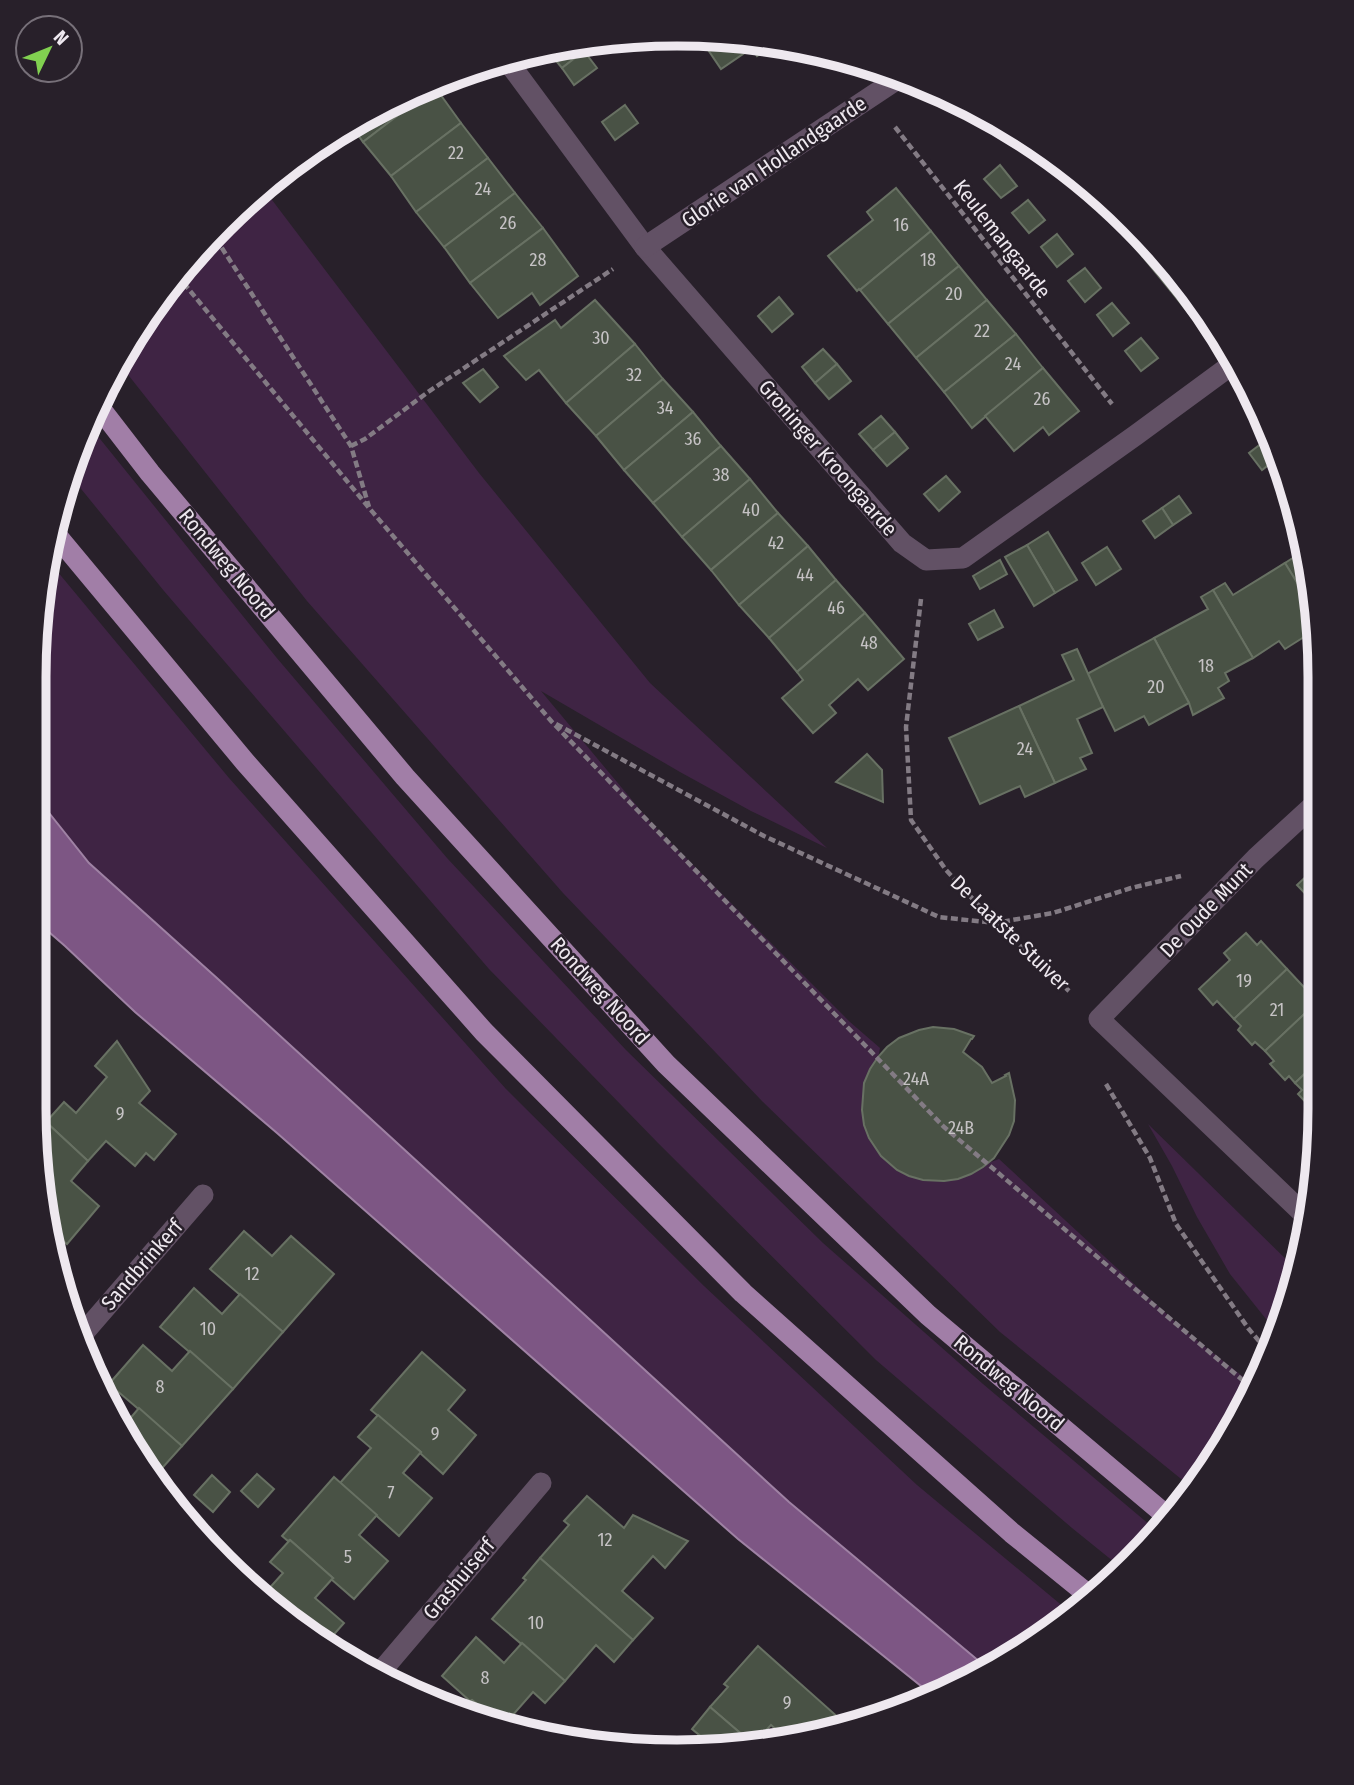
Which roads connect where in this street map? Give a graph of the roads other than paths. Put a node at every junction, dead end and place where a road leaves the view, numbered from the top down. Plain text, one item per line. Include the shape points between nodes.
1 (512, 68) edge
2 (891, 83) edge
3 (645, 247) junction
4 (1227, 368) edge
5 (104, 413) edge
6 (61, 541) edge
7 (1308, 810) edge
8 (202, 1195) dead end
9 (1300, 1210) edge
10 (86, 1330) edge
11 (541, 1483) dead end
12 (1162, 1512) edge
13 (1083, 1591) edge
14 (384, 1667) edge

1 - 3 street, Groninger Kroongaarde
2 - 3 street, Glorie van Hollandgaarde
3 - 4 street, Groninger Kroongaarde via 902,543 926,560 963,558
5 - 12 main road, Rondweg Noord via 405,777 666,1064 928,1315
6 - 13 main road via 245,762 484,1032 743,1293
7 - 9 street, De Oude Munt via 1099,1018
8 - 10 street, Sandbrinkerf
11 - 14 street, Grashuiserf

